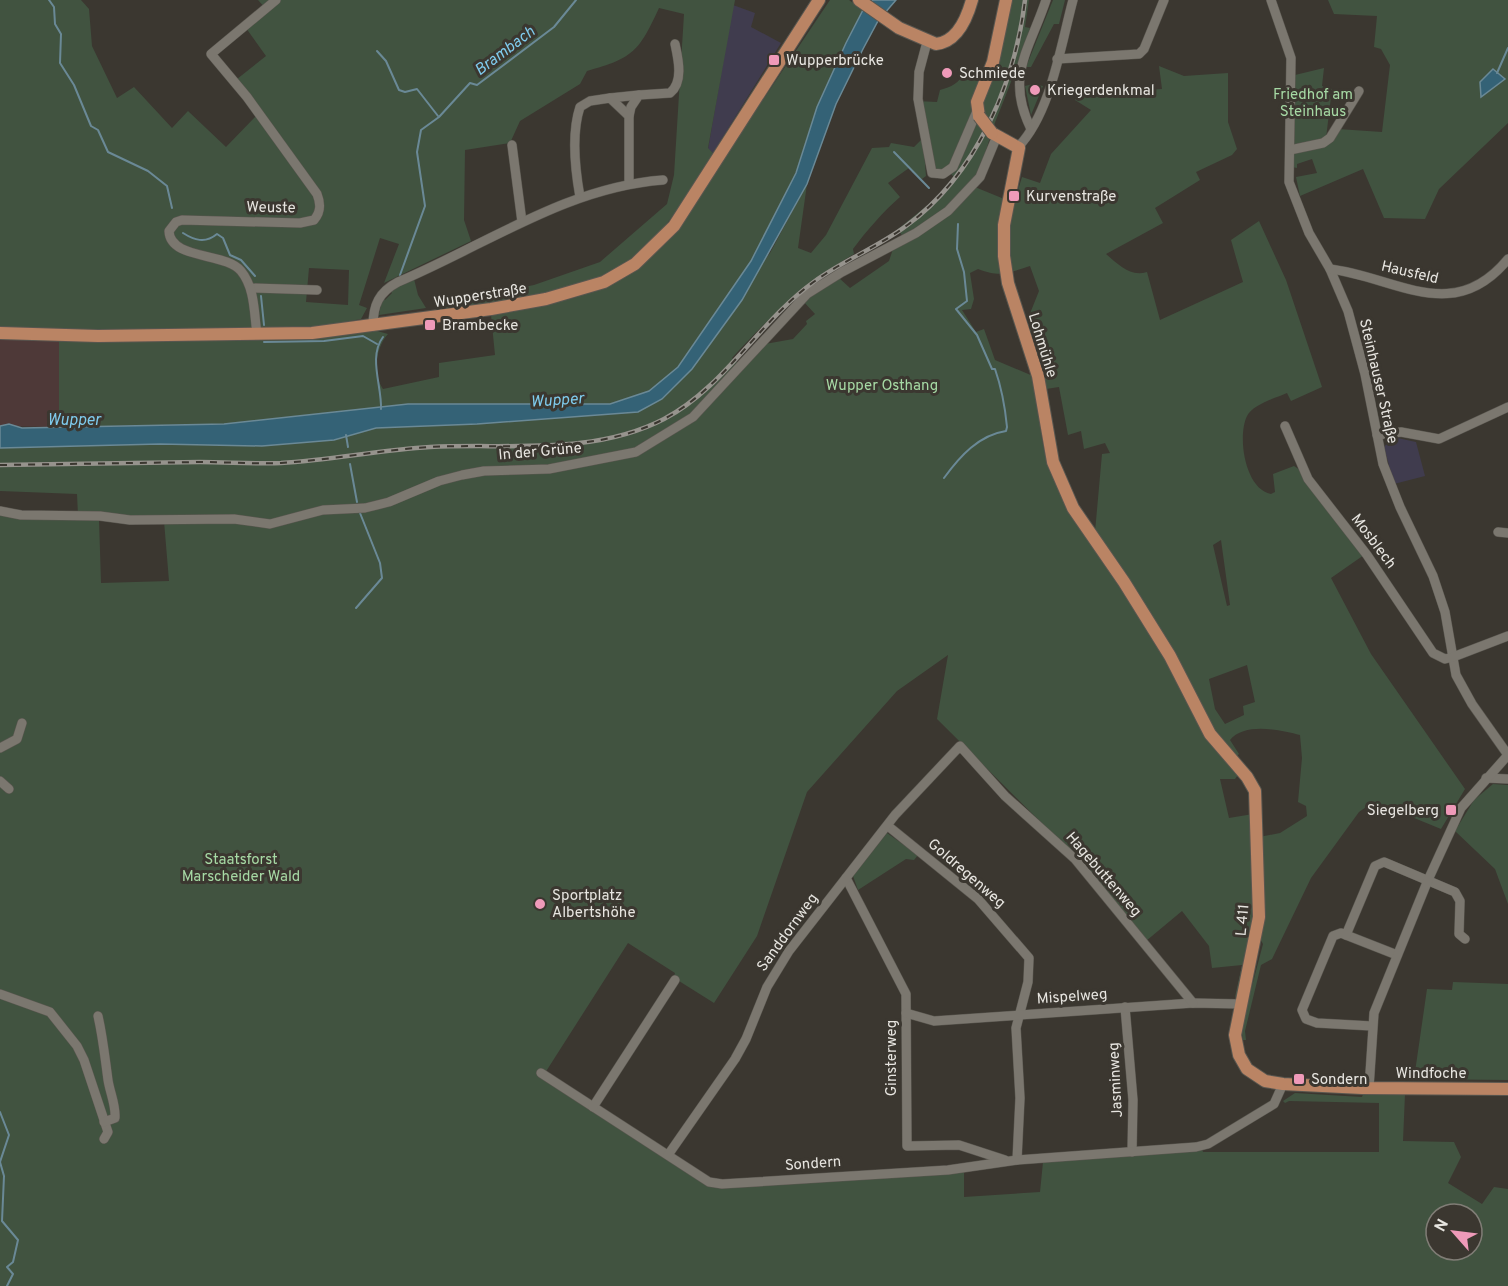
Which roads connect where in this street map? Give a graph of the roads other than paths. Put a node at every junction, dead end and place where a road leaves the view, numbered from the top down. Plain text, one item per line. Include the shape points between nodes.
1 (276, 0) edge
2 (819, 0) edge
3 (859, 0) edge
4 (972, 0) edge
5 (1006, 0) edge
6 (1046, 0) edge
7 (1073, 0) edge
8 (1164, 0) edge
9 (1271, 0) edge
10 (927, 42) junction
11 (675, 44) dead end
12 (1058, 58) junction
13 (1359, 91) dead end
14 (639, 95) junction
15 (610, 98) junction
16 (978, 114) junction
17 (629, 116) junction
18 (1031, 129) junction
19 (995, 135) junction
20 (512, 145) dead end
21 (1018, 147) junction
22 (1290, 150) junction
23 (663, 180) dead end
24 (629, 182) junction
25 (580, 197) junction
26 (522, 222) junction
27 (1508, 259) edge
28 (1330, 269) junction
29 (251, 288) junction
30 (317, 290) dead end
31 (373, 326) junction
32 (0, 333) edge
33 (257, 334) junction
34 (1508, 407) edge
35 (1285, 426) dead end
36 (1377, 435) junction
37 (0, 511) edge
38 (1508, 636) edge
39 (1453, 657) junction
40 (22, 723) dead end
41 (960, 746) joint
42 (0, 748) edge
43 (1508, 755) edge
44 (1486, 778) junction
45 (1508, 779) edge
46 (0, 781) edge
47 (9, 789) dead end
48 (888, 826) junction
49 (1256, 837) joint
50 (846, 878) junction
51 (1428, 880) junction
52 (1346, 935) junction
53 (1465, 939) dead end
54 (1397, 955) junction
55 (675, 980) dead end
56 (0, 987) edge
57 (3, 995) edge
58 (1193, 1003) junction
59 (1241, 1004) junction
60 (1125, 1007) junction
61 (906, 1013) junction
62 (1020, 1015) junction
63 (98, 1016) dead end
64 (1372, 1026) junction
65 (541, 1073) dead end
66 (1282, 1084) junction
67 (1369, 1088) junction
68 (1508, 1089) edge
69 (593, 1107) junction
70 (104, 1122) junction
71 (104, 1139) dead end
72 (1132, 1152) junction
73 (668, 1155) junction
74 (1014, 1161) junction

1 - 29 street, Weuste via 211,54 317,194 319,211 314,220 300,223 182,220 169,231 173,243 181,248 240,269
2 - 31 main road, Wupperstraße via 674,226 635,264 604,282 563,295
3 - 10 main road
4 - 10 main road via 963,25 951,37 942,44
5 - 16 main road via 996,53 978,97
6 - 18 street via 1018,83 1021,106
7 - 12 street
8 - 12 street via 1139,54
9 - 22 street, Steinhauser Straße via 1291,58
10 - 16 street via 919,72 918,99 932,173 943,174 953,167 970,122
11 - 14 street via 678,81 674,90
12 - 18 street via 1051,85
13 - 22 street via 1330,138
14 - 15 street
14 - 17 street
15 - 17 street
15 - 25 street via 585,103 578,114
16 - 19 main road, bridge
17 - 24 street
18 - 21 street
19 - 21 main road
19 - 37 street, In der Grüne via 980,177 948,211 807,294 693,417 636,452 549,469 473,473 439,481 381,504 323,510 270,524 234,519 130,520
20 - 26 street
21 - 49 main road, Lohmühle / L 411 via 1004,238 1008,284 1038,376 1053,462 1073,508 1170,656 1209,734 1255,790
22 - 28 street, Steinhauser Straße via 1289,182 1309,233
23 - 24 street
24 - 25 street
25 - 26 street
26 - 31 street via 392,285 375,304
27 - 28 street, Hausfeld via 1481,284 1443,295 1420,293
28 - 36 street, Steinhauser Straße via 1348,311
29 - 30 street
29 - 33 street
31 - 33 main road, Wupperstraße
32 - 33 main road, Wupperstraße
34 - 36 street via 1439,439 1401,432
35 - 39 street, Mosblech via 1308,478 1374,564 1429,647 1439,657
36 - 39 street, Steinhauser Straße via 1392,490 1445,612
38 - 39 street
39 - 43 street, Steinhauser Straße via 1461,687
40 - 42 street via 17,739
41 - 48 street, Sanddornweg
41 - 58 street, Hagebuttenweg via 1005,796 1075,859
43 - 44 street, Steinhauser Straße
44 - 45 street
44 - 51 street, Steinhauser Straße via 1455,819
46 - 47 street
48 - 50 street, Sanddornweg
48 - 62 street, Goldregenweg via 978,899 1023,949 1030,969
49 - 59 main road, L 411 / L 411 via 1259,917
50 - 61 street, Ginsterweg via 900,980 906,994
50 - 73 street, Sanddornweg via 777,968 741,1049
51 - 52 street via 1384,862 1375,866
51 - 53 street via 1458,895 1459,934
51 - 54 street, Steinhauser Straße
52 - 54 street
52 - 64 street via 1333,936 1302,1010 1306,1019 1317,1023
54 - 64 street, Steinhauser Straße
55 - 69 street
56 - 57 street via 6,992
57 - 70 street via 50,1012 61,1025 84,1060
58 - 59 street, Mispelweg
58 - 60 street, Mispelweg
59 - 66 main road, Windfoche / L 411 via 1235,1035 1242,1062 1259,1079
60 - 62 street, Mispelweg
60 - 72 street, Jasminweg via 1133,1100
61 - 62 street, Mispelweg via 934,1021
61 - 74 street, Ginsterweg via 907,1146 959,1145
62 - 74 street, Goldregenweg via 1016,1029 1020,1098
63 - 70 street via 116,1111 115,1118
64 - 67 street, Steinhauser Straße
65 - 69 street, Sondern
66 - 67 main road, Windfoche / L 411
66 - 72 street, Sondern via 1274,1104 1208,1144
67 - 68 main road, Windfoche / L 411
69 - 73 street, Sondern
70 - 71 street via 108,1132
72 - 74 street, Sondern
73 - 74 street, Sondern via 709,1182 722,1184 948,1170

